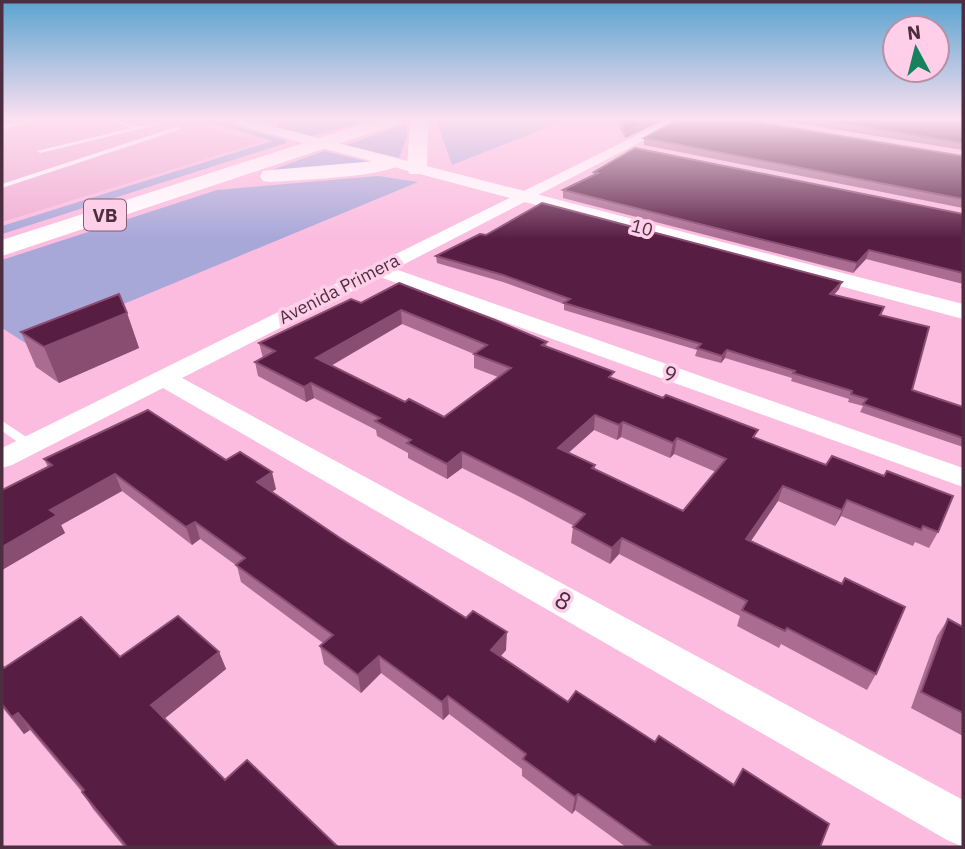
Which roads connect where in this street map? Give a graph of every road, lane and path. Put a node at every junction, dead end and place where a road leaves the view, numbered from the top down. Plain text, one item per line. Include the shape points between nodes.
1 (83, 160) edge
2 (274, 160) edge
3 (379, 160) edge
4 (417, 160) edge
5 (598, 160) edge
6 (391, 163) junction
7 (417, 170) junction
8 (209, 181) junction
9 (2, 186) edge
10 (522, 197) junction
11 (2, 248) edge
12 (376, 269) junction
13 (963, 312) edge
14 (163, 379) junction
15 (2, 425) edge
16 (30, 445) junction
17 (2, 459) edge
18 (963, 478) edge
19 (963, 824) edge

1 - 9 lane
2 - 8 main road, VB
3 - 6 street, 10
4 - 7 main road
5 - 10 street, Avenida Primera
6 - 7 street, 10
6 - 8 main road
7 - 10 street, 10
8 - 11 main road, VB
10 - 12 street, Avenida Primera
10 - 13 street, 10
12 - 14 street, Avenida Primera
12 - 18 street, 9
14 - 16 street, Avenida Primera
14 - 19 street, 8
15 - 16 lane
16 - 17 street, Avenida Primera

